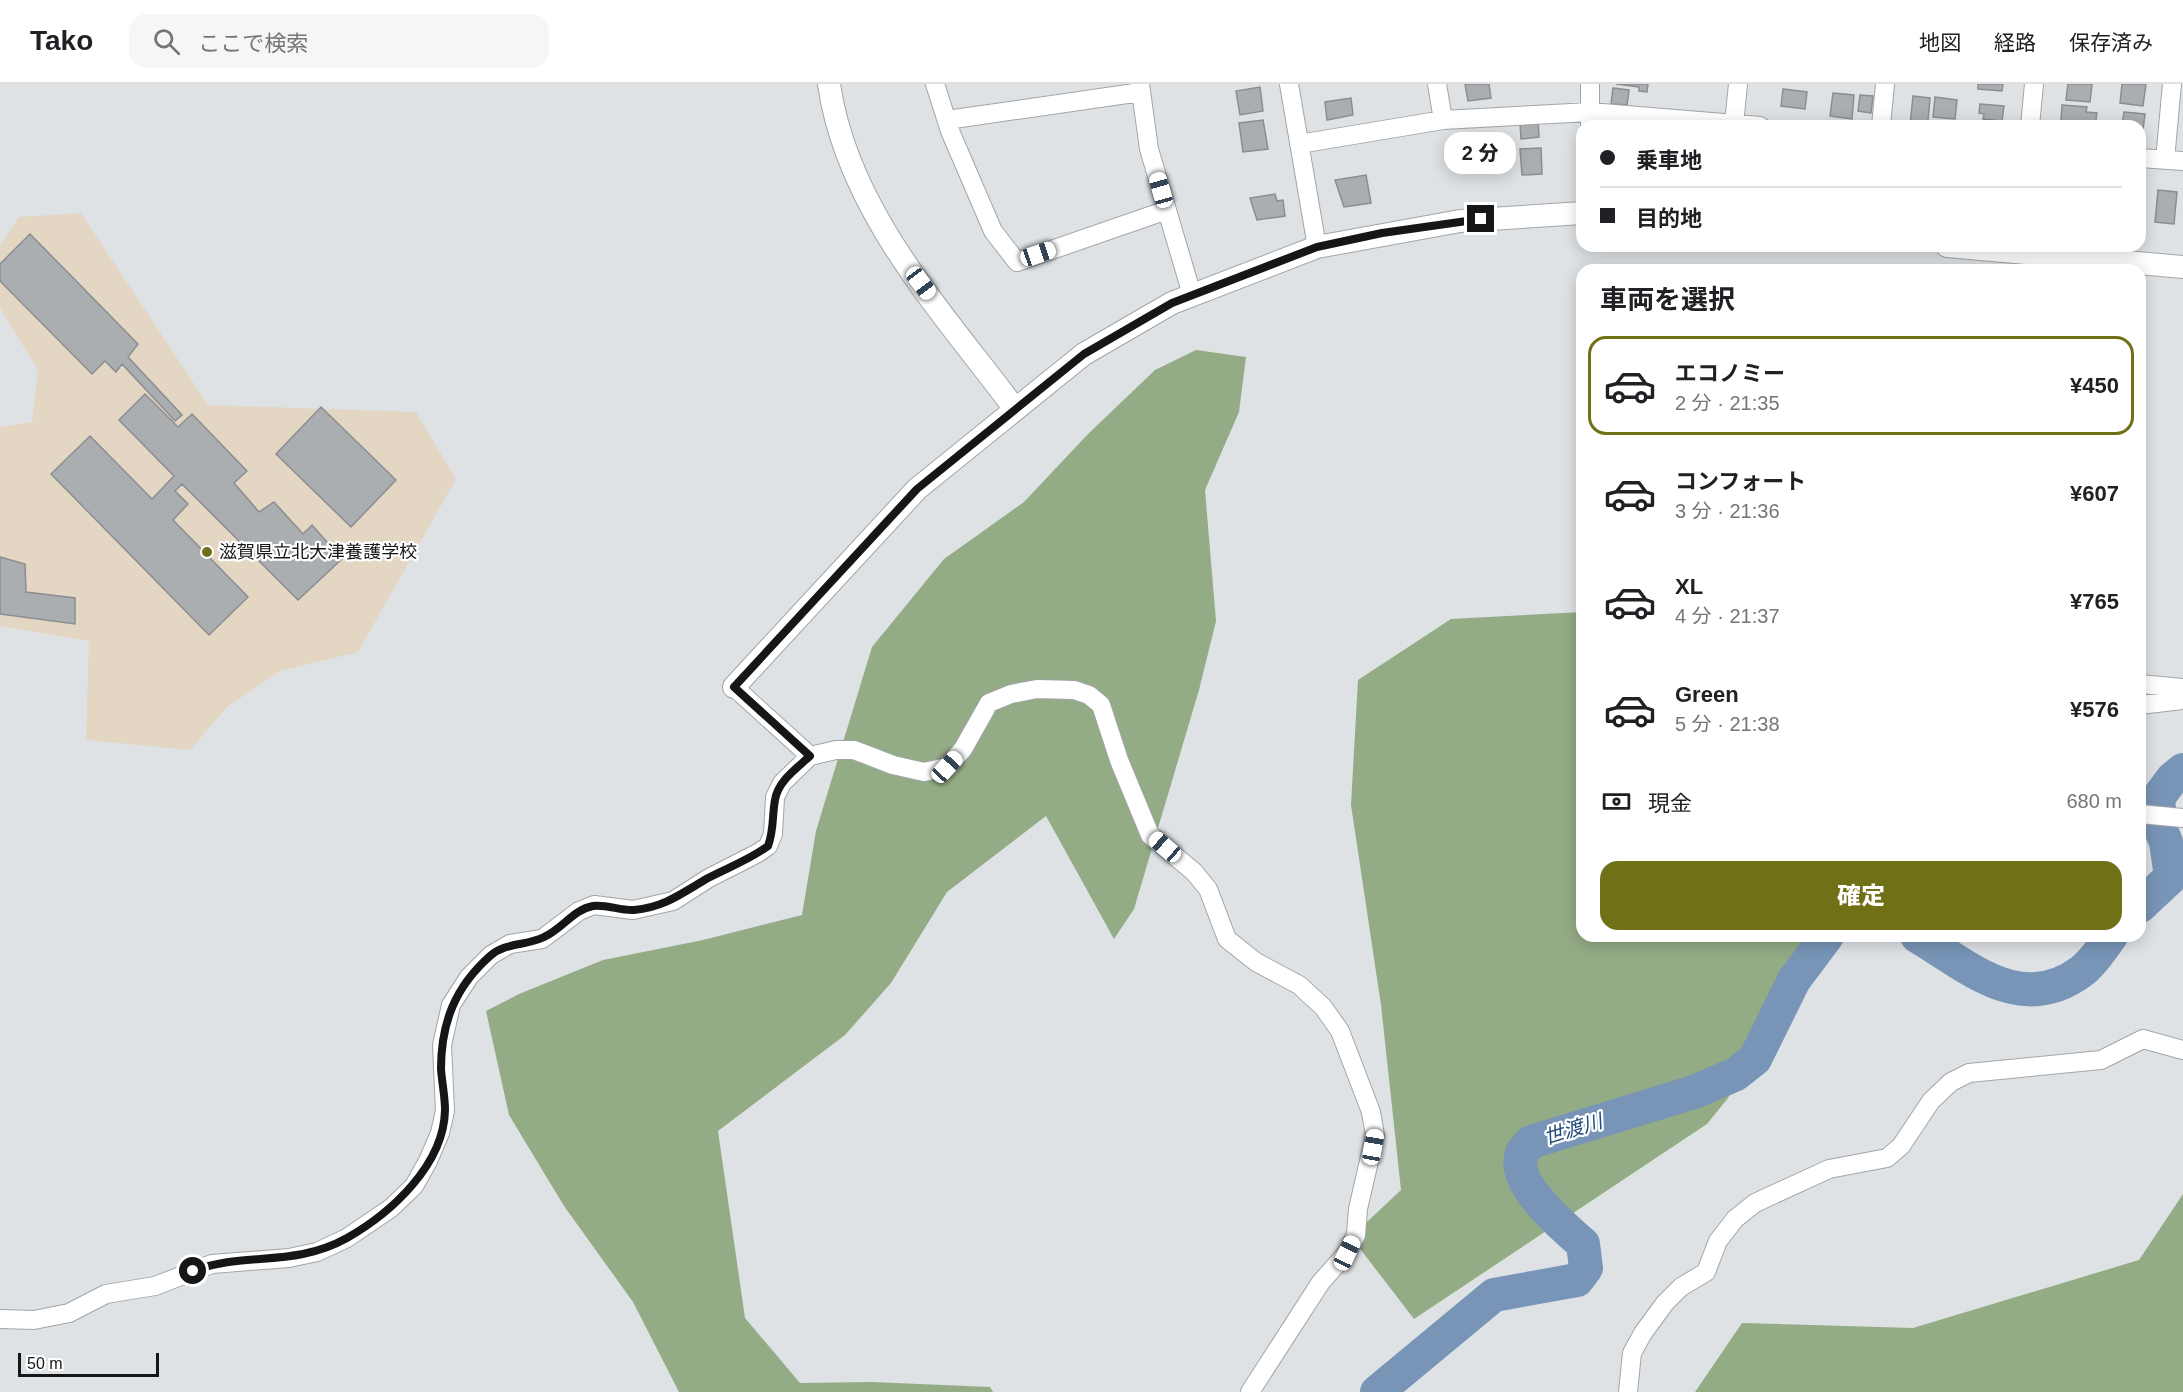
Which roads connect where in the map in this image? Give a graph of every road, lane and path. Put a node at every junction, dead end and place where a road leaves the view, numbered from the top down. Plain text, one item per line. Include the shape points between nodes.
1 (829, 84) edge
2 (935, 84) edge
3 (1289, 84) edge
4 (1437, 84) edge
5 (1590, 84) edge
6 (1738, 84) edge
7 (1885, 84) edge
8 (2034, 84) edge
9 (2172, 84) edge
10 (1140, 88) edge
11 (1590, 119) edge
12 (946, 120) junction
13 (1443, 120) junction
14 (1619, 120) edge
15 (1734, 120) edge
16 (1882, 120) edge
17 (2031, 120) edge
18 (1299, 144) junction
19 (2146, 159) edge
20 (2174, 161) edge
21 (1167, 210) junction
22 (1576, 213) edge
23 (1317, 247) junction
24 (2047, 252) edge
25 (2183, 267) edge
26 (1192, 295) junction
27 (1015, 409) junction
28 (2146, 685) edge
29 (734, 687) joint
30 (2183, 688) edge
31 (2183, 700) edge
32 (2146, 704) edge
33 (810, 756) junction
34 (2146, 815) edge
35 (2183, 818) edge
36 (2183, 1050) edge
37 (0, 1319) edge
38 (1250, 1392) edge
39 (1628, 1392) edge

1 - 27 street via 833,112 858,183 889,238
2 - 12 street
3 - 18 street
4 - 13 street
5 - 11 street
6 - 15 street
7 - 16 street
8 - 17 street
9 - 20 street
10 - 12 street
10 - 21 street via 1149,149
11 - 13 street
11 - 14 street
12 - 21 street via 993,231 1017,262
13 - 18 street
18 - 23 street
19 - 20 street
21 - 26 street
22 - 23 street via 1460,221
23 - 26 street
24 - 25 street
26 - 27 street via 1084,354
27 - 29 street via 917,489
28 - 30 street
29 - 33 street
31 - 32 street
33 - 37 street via 778,790 773,834 768,846 758,853 673,901 633,910 594,906 579,911 542,939 510,944 491,955 470,977 451,1005 442,1045 445,1111 440,1133 414,1186 392,1208 347,1238 317,1252 212,1264 155,1286 106,1294 69,1313 34,1320
33 - 38 street via 854,750 924,772 947,767 963,749 989,703 1037,689 1074,690 1089,695 1101,705 1150,835 1208,889 1227,939 1256,962 1299,985 1323,1007 1340,1031 1371,1112 1375,1135 1356,1235
34 - 35 street
36 - 39 street via 2143,1039 2101,1060 1969,1073 1951,1082 1931,1101 1901,1146 1887,1158 1829,1169 1755,1203 1735,1219 1718,1241 1706,1272 1665,1303 1643,1333 1632,1353

